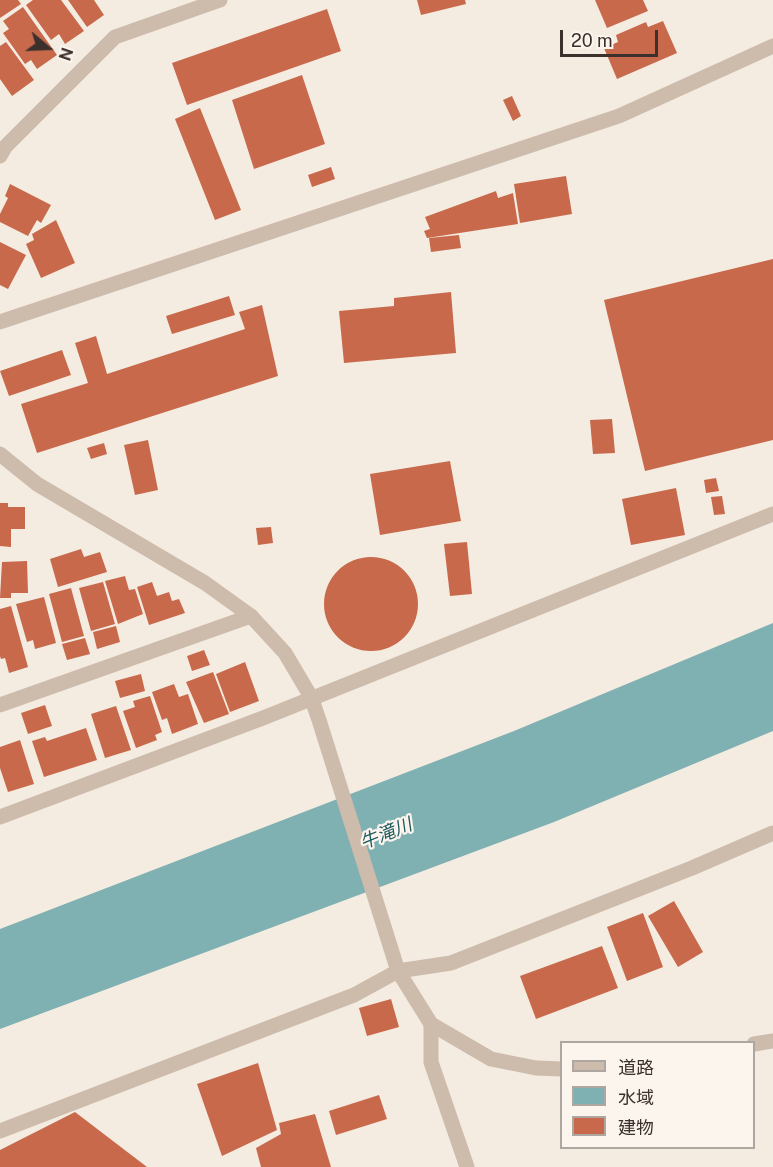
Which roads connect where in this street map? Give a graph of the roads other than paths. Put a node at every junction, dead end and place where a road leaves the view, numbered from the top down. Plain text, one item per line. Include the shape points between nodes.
1 (220, 0) edge
2 (773, 46) edge
3 (0, 156) edge
4 (0, 322) edge
5 (0, 454) edge
6 (773, 514) edge
7 (251, 616) junction
8 (311, 697) junction
9 (0, 705) edge
10 (0, 817) edge
11 (773, 833) edge
12 (398, 971) junction
13 (431, 1024) junction
14 (773, 1041) edge
15 (755, 1044) edge
16 (560, 1069) edge
17 (0, 1131) edge
18 (467, 1167) edge

1 - 3 street via 115,37
2 - 4 street via 619,116
5 - 7 street via 37,484 205,583
6 - 8 street
7 - 8 street via 285,653
7 - 9 street
8 - 10 street
8 - 12 street
11 - 12 street via 451,963
12 - 13 street
12 - 17 street via 354,995
13 - 16 street via 491,1059
13 - 18 street via 432,1062
14 - 15 street

